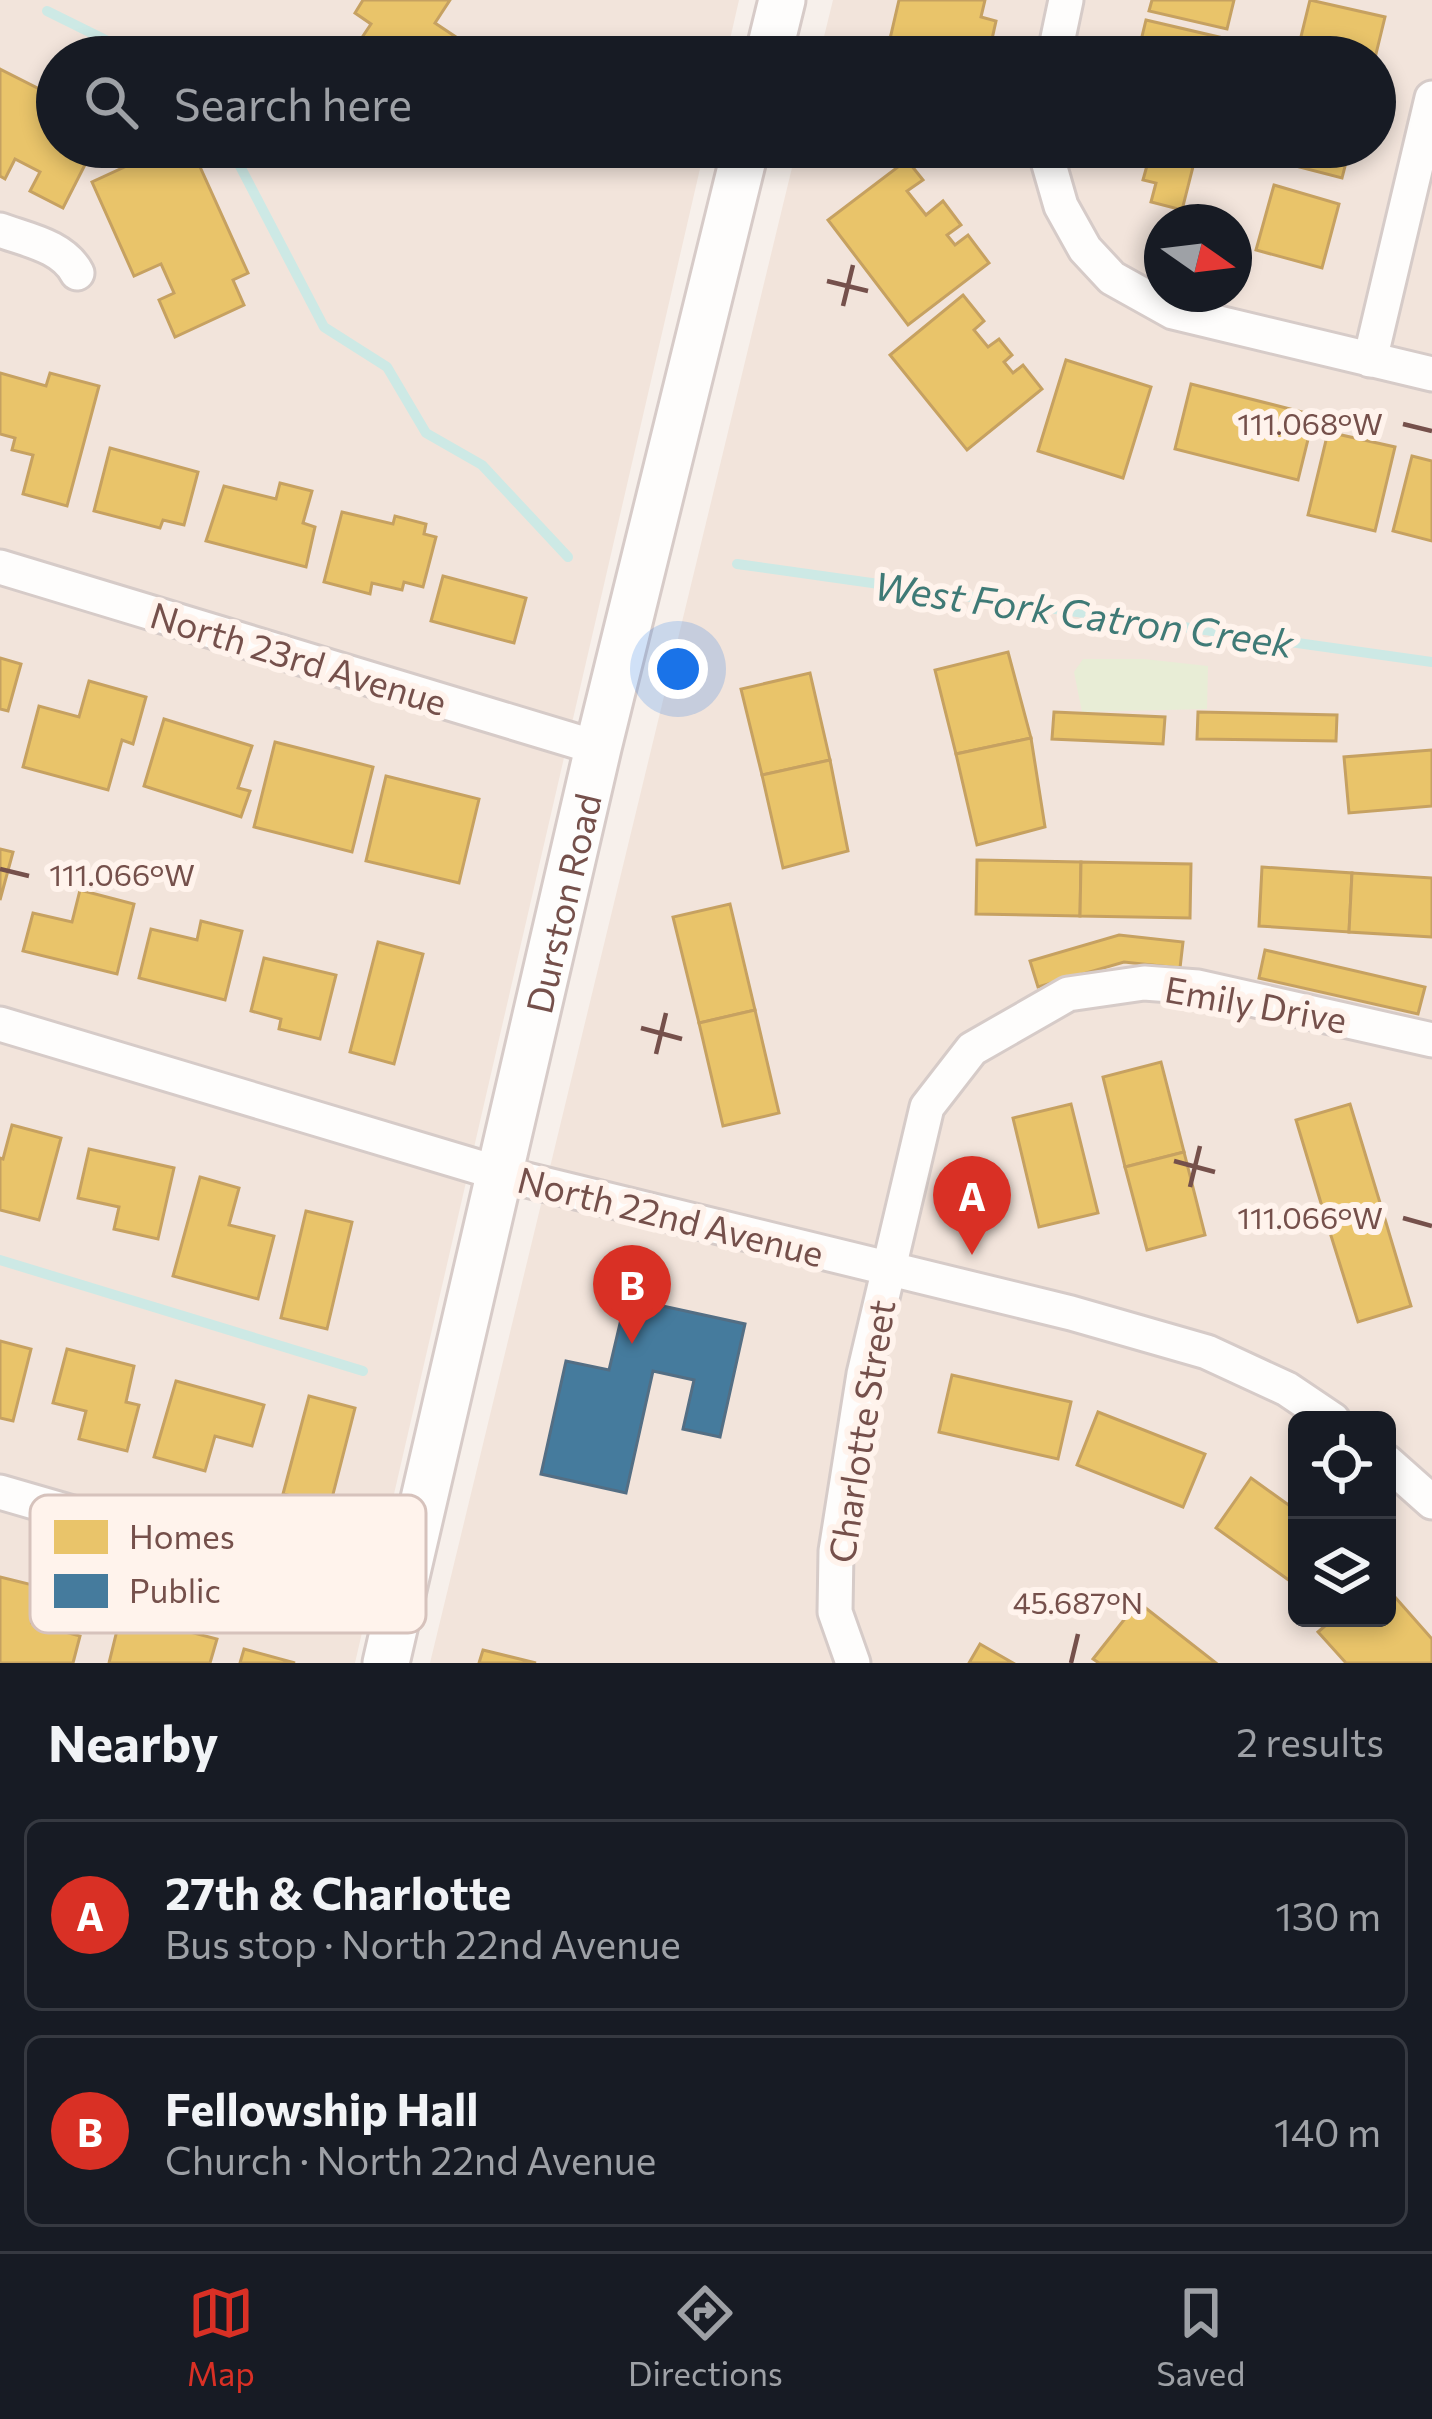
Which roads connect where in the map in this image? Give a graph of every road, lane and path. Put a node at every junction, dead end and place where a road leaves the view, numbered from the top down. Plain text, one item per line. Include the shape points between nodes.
1 (782, 0) edge
2 (1066, 0) edge
3 (773, 36) edge
4 (1058, 36) edge
5 (1432, 98) edge
6 (741, 168) edge
7 (1050, 168) edge
8 (0, 230) edge
9 (77, 273) dead end
10 (1370, 360) junction
11 (1432, 374) edge
12 (0, 567) edge
13 (598, 748) junction
14 (0, 1024) edge
15 (1432, 1040) edge
16 (498, 1173) junction
17 (888, 1268) junction
18 (1320, 1411) edge
19 (1396, 1470) edge
20 (0, 1492) edge
21 (425, 1495) edge
22 (30, 1501) edge
23 (1432, 1502) edge
24 (394, 1633) edge
25 (386, 1663) edge
26 (854, 1663) edge

1 - 3 main road
2 - 4 street
5 - 10 street
6 - 13 main road, Durston Road
7 - 10 street via 1085,250 1112,278 1173,312
8 - 9 street via 54,250
10 - 11 street
12 - 13 street, North 23rd Avenue
13 - 16 main road, Durston Road
14 - 16 street, North 22nd Avenue
15 - 17 street, Emily Drive via 1198,987 1144,983 1068,994 972,1049 927,1107
16 - 17 street, North 22nd Avenue
16 - 21 main road, Durston Road
17 - 18 street, North 22nd Avenue via 1207,1352
17 - 26 street, Charlotte Street via 836,1551 835,1612
19 - 23 street
20 - 22 street
24 - 25 main road, Durston Road

